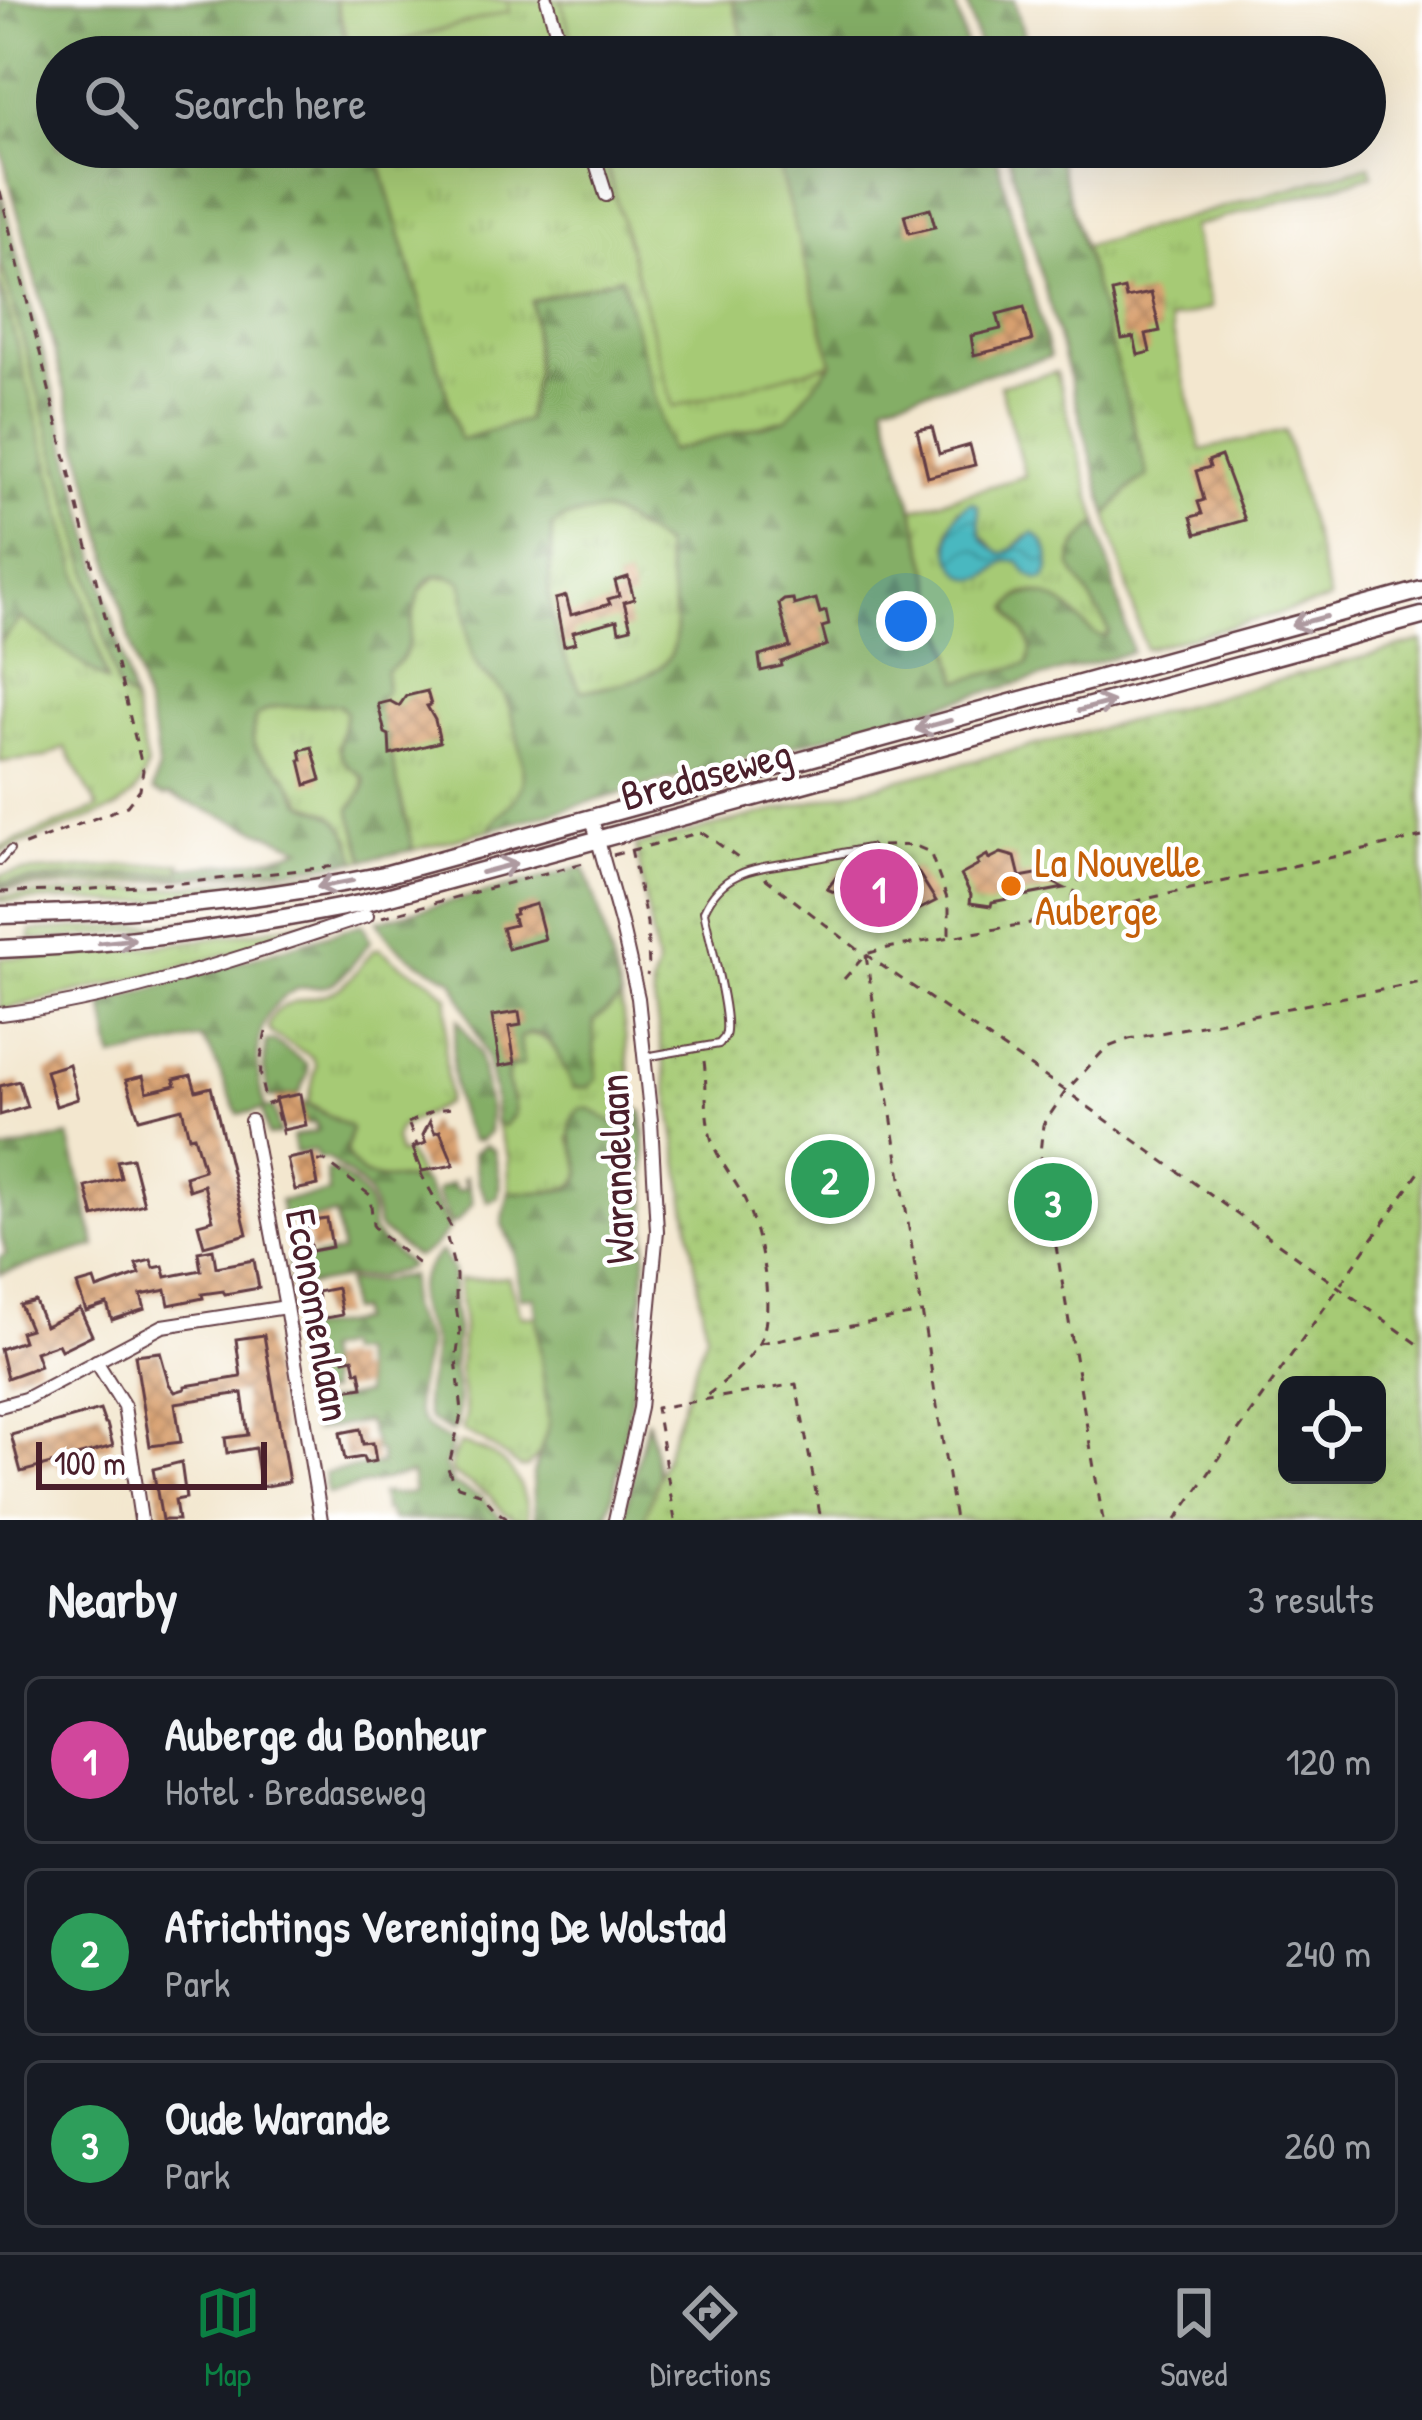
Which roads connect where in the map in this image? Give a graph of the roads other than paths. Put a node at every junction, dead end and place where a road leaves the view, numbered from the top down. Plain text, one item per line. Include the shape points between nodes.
1 (547, 0) edge
2 (558, 36) edge
3 (598, 168) edge
4 (606, 195) dead end
5 (1422, 590) edge
6 (1422, 616) edge
7 (1188, 655) junction
8 (1195, 679) junction
9 (1048, 693) junction
10 (1052, 718) junction
11 (592, 819) junction
12 (598, 841) junction
13 (869, 848) road end
14 (10, 850) road end
15 (0, 862) edge
16 (0, 916) edge
17 (367, 916) road end
18 (0, 949) edge
19 (0, 1014) edge
20 (645, 1058) junction
21 (251, 1121) dead end
22 (286, 1307) junction
23 (96, 1361) junction
24 (0, 1406) edge
25 (142, 1520) edge
26 (321, 1520) edge
27 (615, 1520) edge

1 - 2 street
3 - 4 street
5 -> 7 main road, Bredaseweg
6 - 8 main road, Bredaseweg
7 - 8 main road
7 - 9 main road, Bredaseweg
10 -> 8 main road, Bredaseweg
9 - 10 main road via 1034,710
9 -> 11 main road, Bredaseweg
10 - 12 main road, Bredaseweg
11 - 12 street, Warandelaan
11 -> 16 main road, Bredaseweg via 314,889 191,906
18 -> 12 main road, Bredaseweg via 266,922
12 - 20 street, Warandelaan
13 - 20 lane via 752,868 723,884 704,911 727,1032 719,1044
14 - 15 lane
17 - 19 street via 111,994
20 - 27 street, Warandelaan via 658,1231 640,1408
21 - 22 street, Economenlaan
22 - 23 street via 163,1326
22 - 26 street, Economenlaan
23 - 24 street
23 - 25 street via 124,1406

